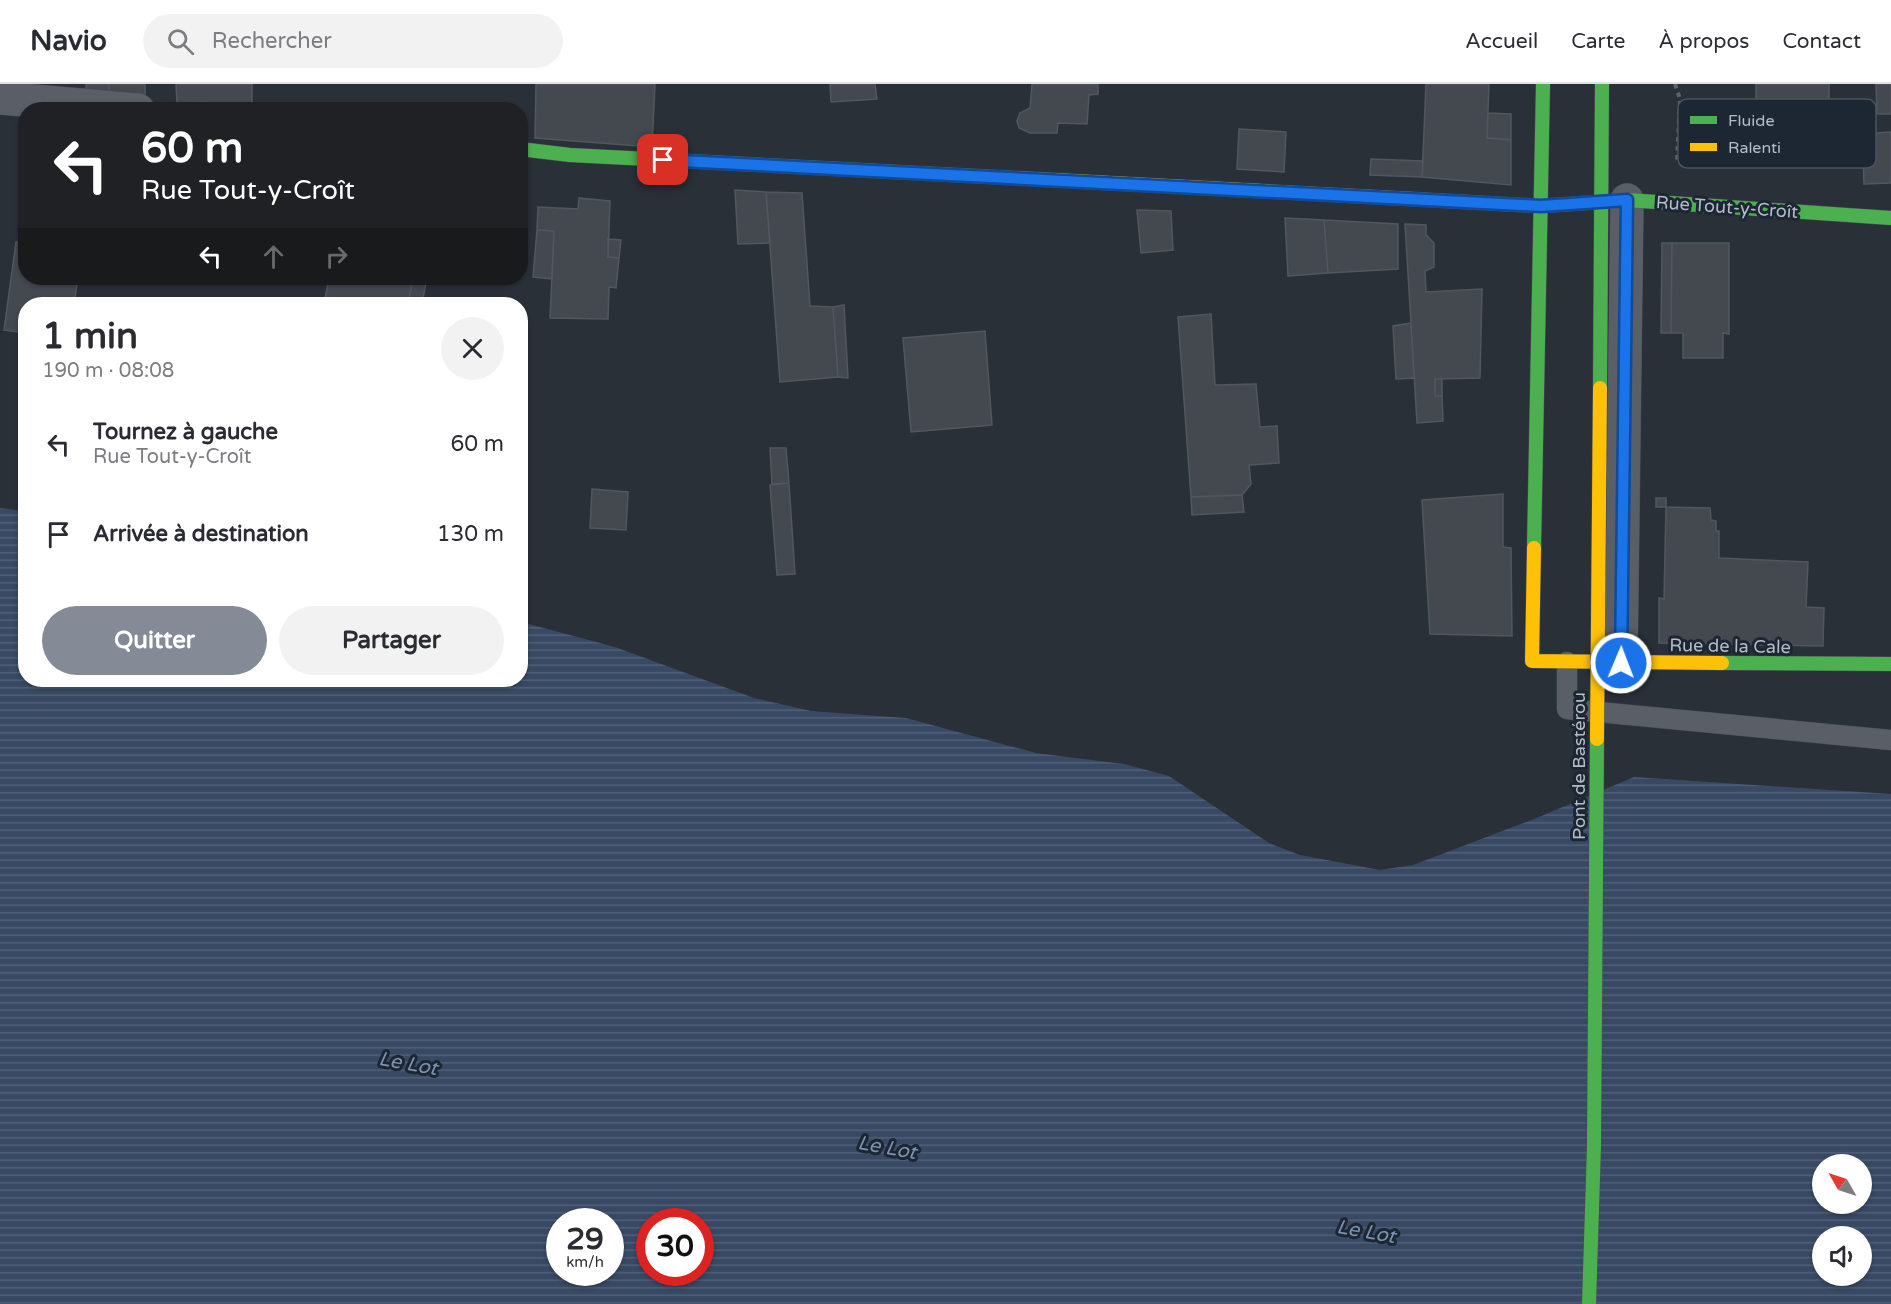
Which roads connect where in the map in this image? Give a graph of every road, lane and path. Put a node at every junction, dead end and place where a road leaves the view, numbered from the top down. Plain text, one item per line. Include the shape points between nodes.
1 (1542, 84) edge
2 (1602, 84) edge
3 (1675, 84) edge
4 (0, 98) edge
5 (1680, 99) edge
6 (46, 102) edge
7 (1678, 141) edge
8 (528, 150) edge
9 (1627, 200) junction
10 (1675, 203) junction
11 (1541, 206) junction
12 (1891, 218) edge
13 (1567, 662) junction
14 (1621, 663) junction
15 (1891, 664) edge
16 (1891, 740) edge
17 (1589, 1304) edge

1 - 11 street
2 - 17 street, Pont de Bastérou, bridge via 1594,1134
3 - 5 path
4 - 6 street
7 - 10 path
8 - 11 street, Rue Tout-y-Croît
9 - 10 street, Rue Tout-y-Croît
9 - 11 street, Rue Tout-y-Croît
9 - 14 street
10 - 12 street, Rue Tout-y-Croît
11 - 13 street, Rue de la Cale via 1532,661
13 - 14 street, Rue de la Cale
13 - 16 lane via 1567,709
14 - 15 street, Rue de la Cale

